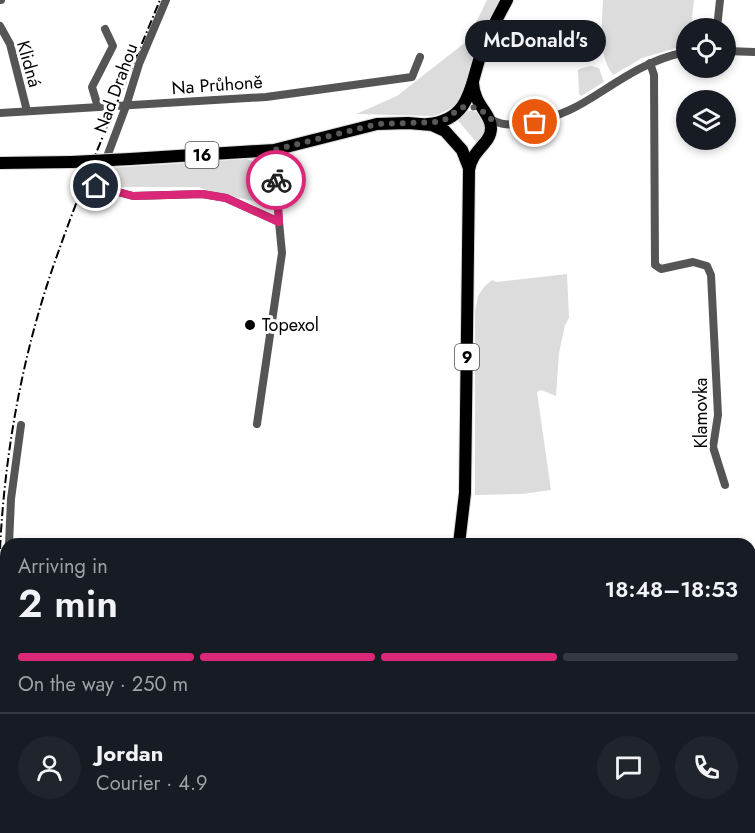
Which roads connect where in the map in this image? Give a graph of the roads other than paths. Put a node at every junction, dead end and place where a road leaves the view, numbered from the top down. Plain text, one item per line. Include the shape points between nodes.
1 (166, 0) edge
2 (507, 0) edge
3 (720, 0) edge
4 (718, 18) edge
5 (0, 26) edge
6 (105, 29) dead end
7 (736, 51) edge
8 (755, 52) edge
9 (676, 55) edge
10 (420, 57) dead end
11 (650, 63) junction
12 (473, 83) junction
13 (126, 105) junction
14 (98, 107) junction
15 (27, 111) junction
16 (457, 111) junction
17 (0, 113) edge
18 (486, 114) junction
19 (426, 124) junction
20 (512, 125) junction
21 (454, 141) junction
22 (484, 142) junction
23 (274, 150) junction
24 (0, 163) edge
25 (469, 170) junction
26 (279, 222) junction
27 (257, 424) dead end
28 (21, 425) dead end
29 (725, 485) dead end
30 (9, 538) edge
31 (460, 538) edge

1 - 13 street, Nad Drahou
2 - 12 main road via 486,39
3 - 4 street
5 - 15 street, Klidná via 10,44
6 - 14 street via 113,46 92,87
7 - 8 street
9 - 11 street
10 - 13 street, Na Průhoně via 412,77 266,97
11 - 20 street via 562,115
11 - 29 street, Klamovka via 654,75 655,265 661,269 693,262 707,266 711,275 718,419 712,447
12 - 16 main road via 467,101
12 - 18 main road, 9
13 - 14 street, Na Průhoně
13 - 26 street, Nad Drahou via 96,186 133,196 202,194 226,198
14 - 15 street, Na Průhoně
15 - 17 street, Na Průhoně
16 - 18 main road via 472,106
16 - 19 main road, 16 via 442,121
16 - 21 main road via 448,125
18 - 20 street via 501,124
18 - 22 main road, 9 via 491,127
19 - 21 main road, 16 via 441,129
19 - 23 main road, 16 via 377,124
20 - 22 street
21 - 22 main road via 469,149
21 - 25 main road, 9
22 - 25 main road, 9 via 473,155
23 - 24 main road, 16, bridge
23 - 26 street
25 - 31 main road, 9 via 464,513
26 - 27 street via 282,253
28 - 30 street via 10,499

